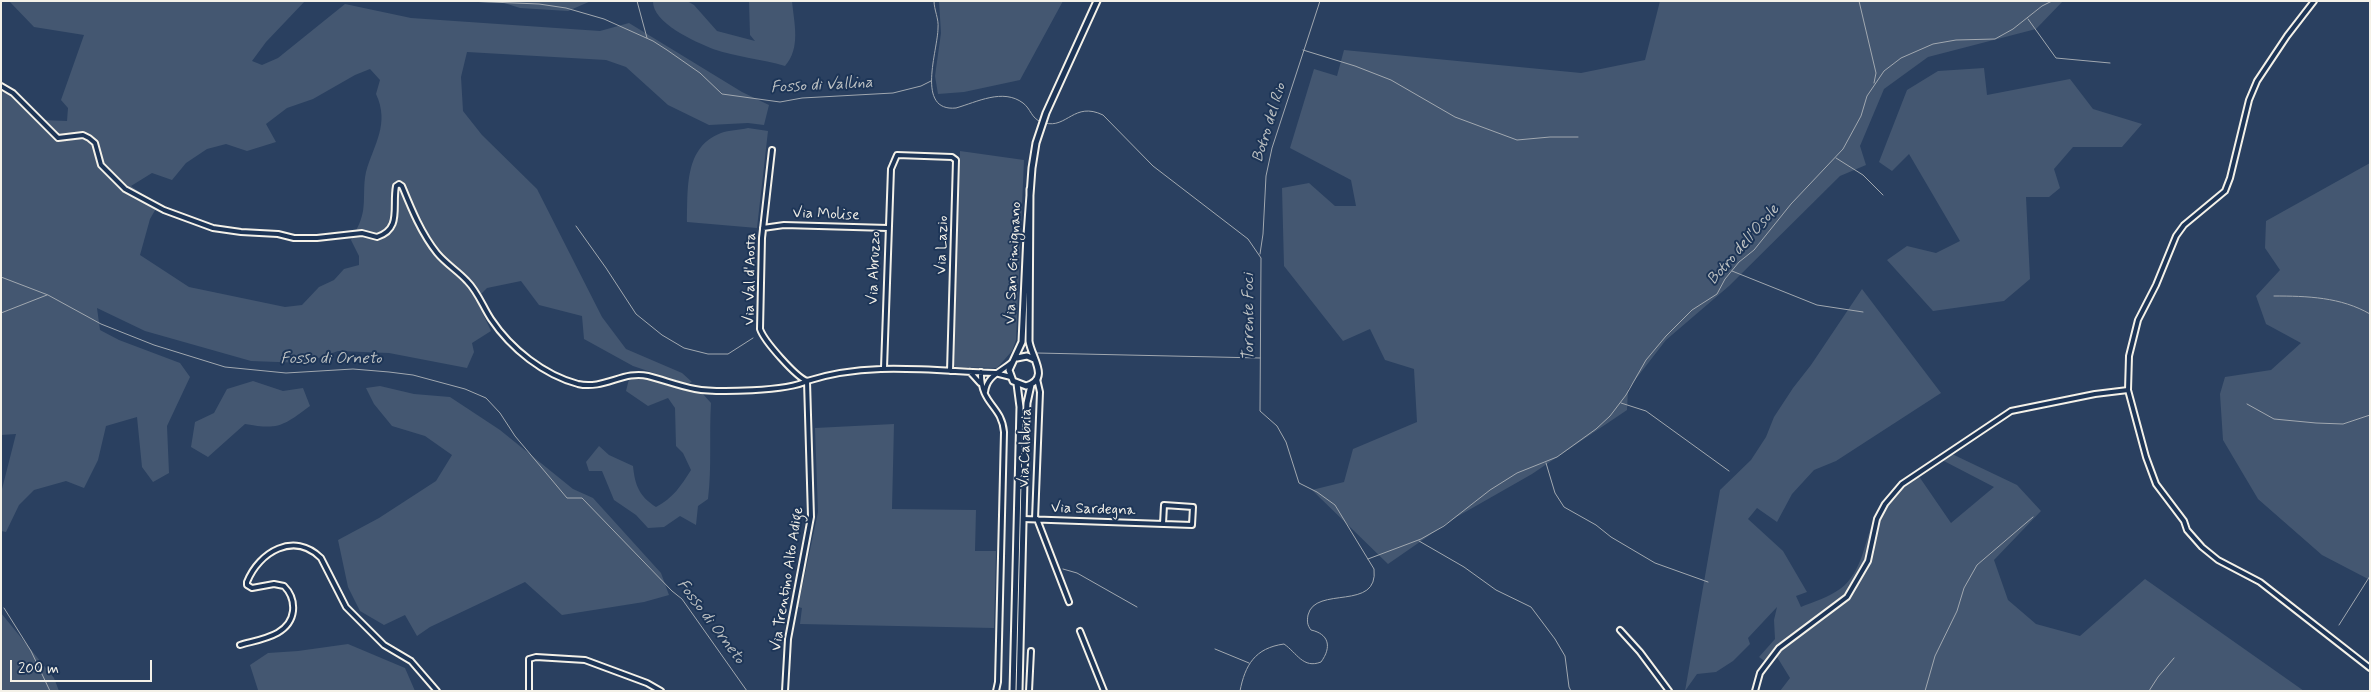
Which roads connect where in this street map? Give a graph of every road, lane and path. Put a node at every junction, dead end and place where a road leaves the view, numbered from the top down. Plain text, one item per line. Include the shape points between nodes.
1 (1097, 1) edge
2 (2314, 1) edge
3 (1, 86) edge
4 (772, 150) dead end
5 (891, 169) joint
6 (1030, 189) junction
7 (763, 228) junction
8 (888, 228) junction
9 (1016, 358) junction
10 (1034, 359) junction
11 (1011, 363) junction
12 (884, 368) junction
13 (950, 371) junction
14 (970, 372) junction
15 (983, 372) junction
16 (995, 373) junction
17 (1010, 377) junction
18 (1037, 379) junction
19 (808, 381) junction
20 (987, 383) junction
21 (981, 384) junction
22 (1017, 384) junction
23 (1031, 385) junction
24 (2128, 390) junction
25 (984, 395) junction
26 (1023, 519) junction
27 (1036, 519) junction
28 (1163, 524) junction
29 (1069, 602) dead end
30 (1080, 630) dead end
31 (1620, 630) dead end
32 (240, 645) dead end
33 (1031, 651) dead end
34 (2370, 668) edge
35 (437, 691) edge
36 (529, 691) edge
37 (661, 691) edge
38 (785, 691) edge
39 (996, 691) edge
40 (1013, 691) edge
41 (1019, 691) edge
42 (1029, 691) edge
43 (1104, 691) edge
44 (1669, 691) edge
45 (1756, 691) edge

1 - 6 main road via 1046,114 1032,162
2 - 24 street via 2257,81 2225,191 2184,225 2176,236 2138,320 2129,356
3 - 19 street via 13,93 58,138 82,136 95,143 101,165 116,182 146,202 213,228 305,239 362,232 377,237 390,230 395,219 396,186 399,184 436,252 467,280 504,335 537,365 558,377 597,386 637,373 698,390 786,388
4 - 7 street, Via Val d'Aosta
5 - 8 street, Via Abruzzo
5 - 13 street, Via Lazio via 897,155 954,157 956,160
6 - 9 main road, Via San Gimignano via 1022,338
6 - 10 main road, Via San Gimignano via 1029,341
7 - 8 street, Via Molise via 778,225
7 - 19 street, Via Val d'Aosta via 760,329 798,376
8 - 12 street, Via Abruzzo
9 - 10 main road via 1027,356
9 - 11 main road
10 - 18 main road, Via San Gimignano via 1039,368
11 - 16 street
11 - 17 main road
12 - 13 street
12 - 19 street via 828,374
13 - 14 street
14 - 15 street
14 - 21 street
15 - 16 street
15 - 20 street
15 - 21 street
16 - 17 street
16 - 20 street
17 - 22 main road
18 - 23 main road
18 - 27 street, Via Calabria via 1040,392
19 - 38 street, Via Trentino Alto Adige via 811,517 788,639
20 - 25 street
21 - 25 street
22 - 23 main road
22 - 40 main road via 1020,412
23 - 26 main road via 1026,407
24 - 34 street via 2156,484 2184,521 2187,530 2218,560 2260,582
24 - 45 street via 2010,411 1902,484 1877,519 1868,561 1847,597 1779,648 1760,674
25 - 39 street via 1000,416 1004,432
26 - 27 street, Via Sardegna
26 - 41 main road
27 - 28 street, Via Sardegna
27 - 29 street, Via Calabria
28 - 28 street, Via Sardegna via 1192,526 1193,507 1164,506
30 - 43 street
31 - 44 street
32 - 35 street via 277,633 290,622 294,607 284,586 274,584 252,588 247,582 275,548 299,546 321,558 346,607 384,645 410,662
33 - 42 street
36 - 37 street via 528,659 536,657 585,660

